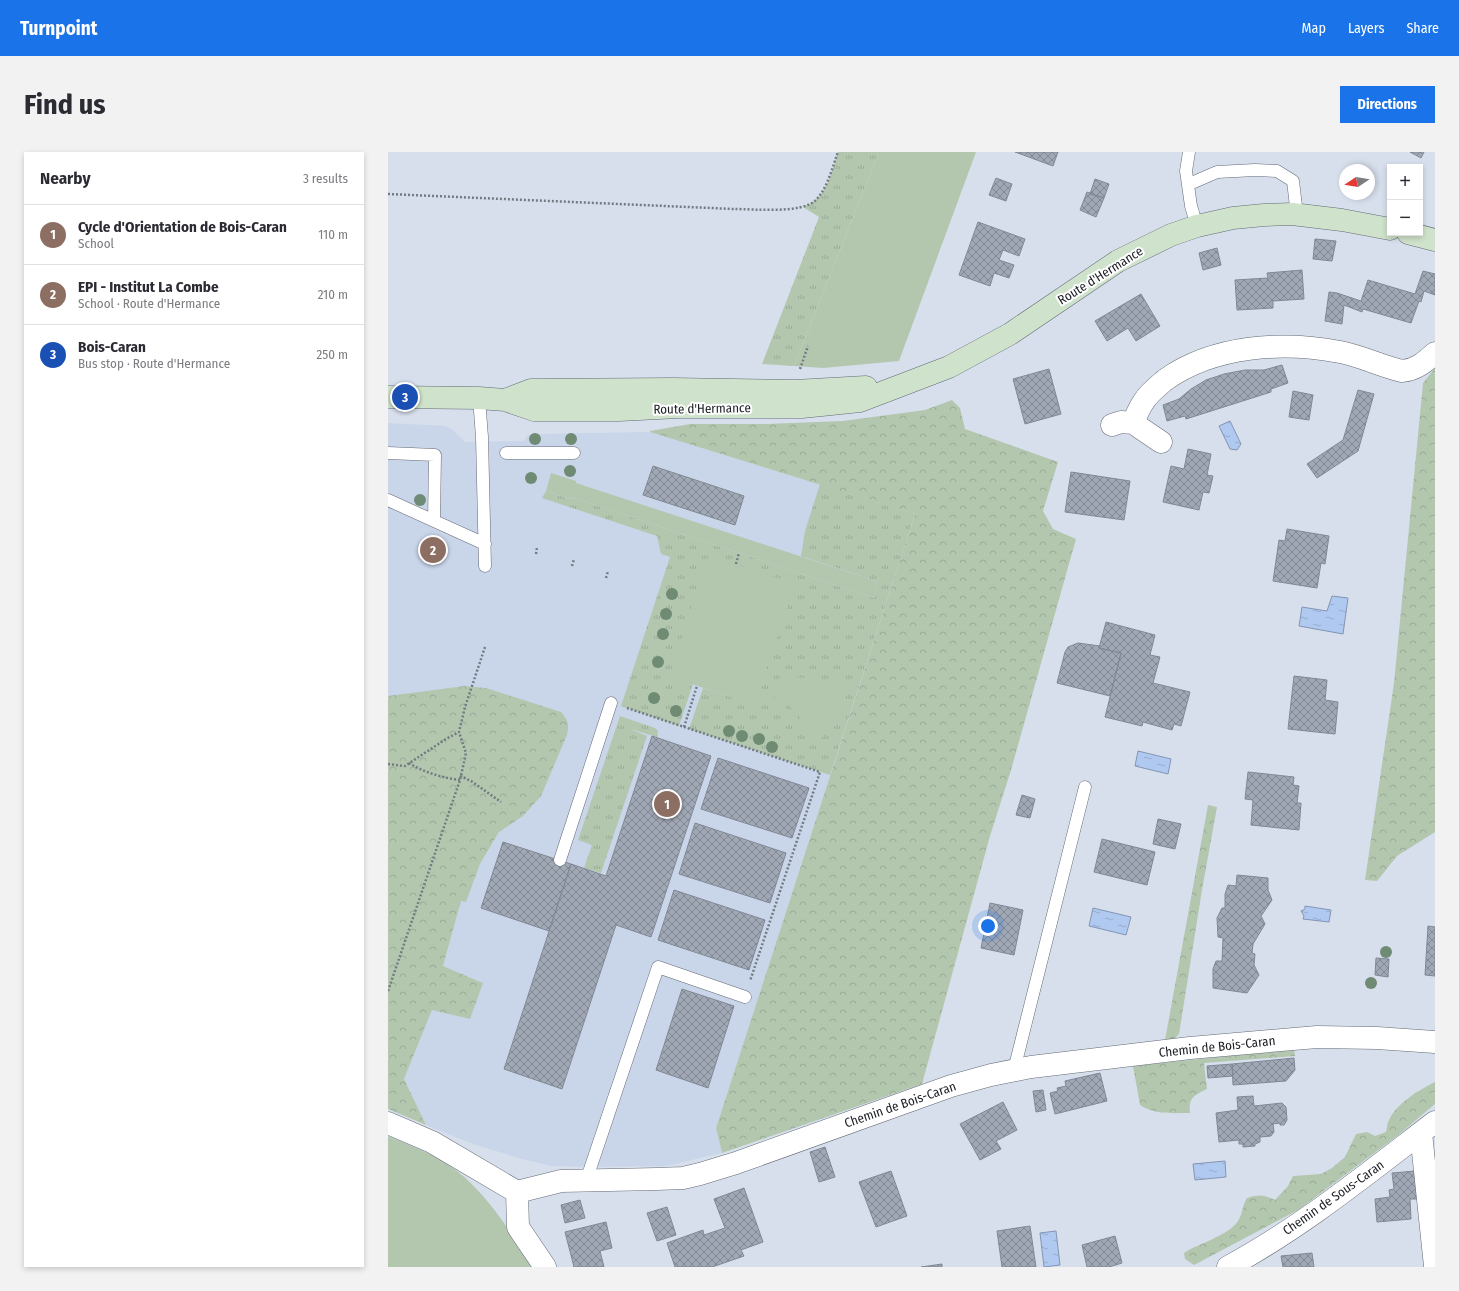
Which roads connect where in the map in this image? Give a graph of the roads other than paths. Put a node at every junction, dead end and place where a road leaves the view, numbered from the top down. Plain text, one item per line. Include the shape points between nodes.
1 (1189, 152) edge
2 (1188, 184) junction
3 (1297, 215) junction
4 (1197, 226) junction
5 (1387, 228) edge
6 (1420, 236) edge
7 (1435, 240) edge
8 (1435, 353) edge
9 (388, 397) edge
10 (479, 398) junction
11 (1133, 423) junction
12 (1112, 425) dead end
13 (1160, 442) dead end
14 (388, 453) edge
15 (506, 453) dead end
16 (574, 453) dead end
17 (388, 500) edge
18 (434, 521) junction
19 (485, 544) junction
20 (485, 566) dead end
21 (611, 703) road end
22 (1085, 787) dead end
23 (560, 860) dead end
24 (745, 998) road end
25 (1435, 1042) edge
26 (1014, 1070) junction
27 (388, 1123) edge
28 (1428, 1127) edge
29 (586, 1181) junction
30 (517, 1192) junction
31 (1435, 1266) edge
32 (545, 1267) edge
33 (1228, 1267) edge

1 - 2 lane via 1186,171
2 - 3 lane via 1217,172 1277,171 1294,181
2 - 4 lane
3 - 4 main road, Route d'Hermance via 1232,218
3 - 5 main road, Route d'Hermance
4 - 10 main road, Route d'Hermance via 1171,235 1118,261 1010,334 949,368 860,401 802,407 534,410 505,400
6 - 7 main road
8 - 11 street via 1417,367 1402,371 1343,353 1324,350 1276,347 1226,353 1188,366 1157,387 1144,401
9 - 10 main road, Route d'Hermance
10 - 19 lane
11 - 12 street via 1121,422
11 - 13 street
14 - 18 lane via 435,455
15 - 16 lane
17 - 18 lane
18 - 19 lane
19 - 20 lane
21 - 23 lane
22 - 26 lane
24 - 29 lane via 658,967
25 - 26 street, Chemin de Bois-Caran via 1317,1036 1048,1064
26 - 29 street, Chemin de Bois-Caran via 951,1086 700,1174 657,1180
27 - 30 street via 432,1142
28 - 31 street
28 - 33 street, Chemin de Sous-Caran via 1362,1179
29 - 30 street, Chemin de Bois-Caran via 561,1181
30 - 32 street via 518,1226

